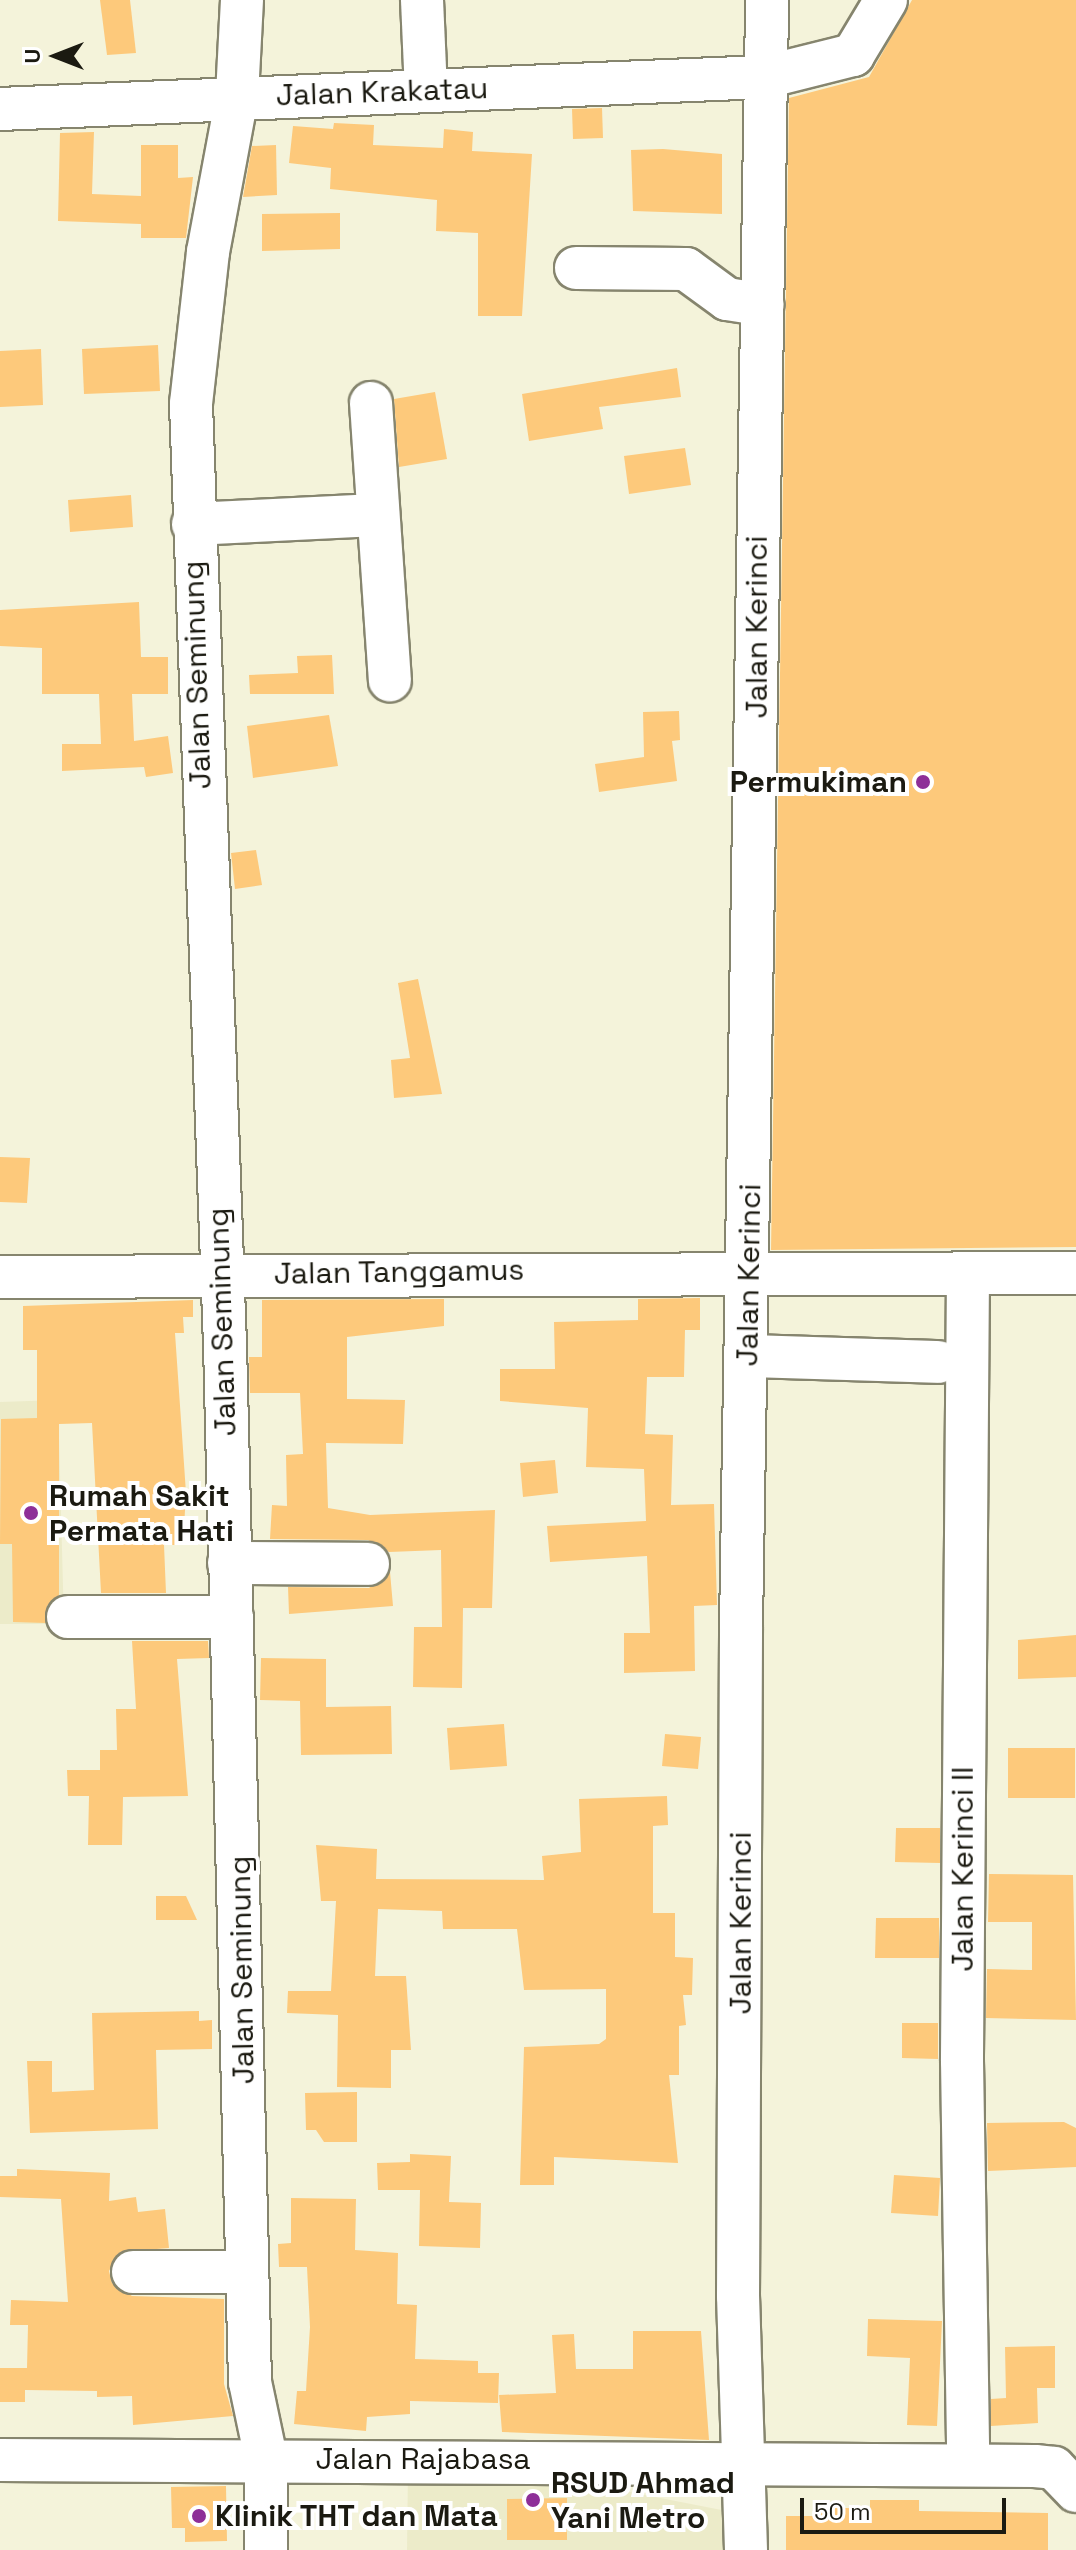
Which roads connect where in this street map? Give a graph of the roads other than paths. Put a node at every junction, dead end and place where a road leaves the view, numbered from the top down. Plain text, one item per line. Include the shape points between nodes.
1 (242, 0) edge
2 (422, 0) edge
3 (767, 0) edge
4 (886, 0) edge
5 (765, 77) junction
6 (426, 90) junction
7 (237, 97) junction
8 (0, 109) edge
9 (576, 268) dead end
10 (763, 305) junction
11 (371, 403) dead end
12 (376, 515) junction
13 (193, 524) junction
14 (390, 680) dead end
15 (750, 1270) junction
16 (1076, 1273) edge
17 (968, 1274) junction
18 (223, 1275) junction
19 (0, 1277) edge
20 (748, 1356) junction
21 (938, 1362) dead end
22 (229, 1563) junction
23 (368, 1564) dead end
24 (68, 1617) dead end
25 (232, 1617) junction
26 (133, 2272) dead end
27 (247, 2272) junction
28 (266, 2458) junction
29 (0, 2460) edge
30 (745, 2460) junction
31 (968, 2465) junction
32 (1076, 2491) edge
33 (266, 2550) edge
34 (746, 2550) edge

1 - 7 street, Jalan Seminung
2 - 6 street
3 - 5 street, Jalan Kerinci
4 - 5 street, Jalan Krakatau via 853,55
5 - 6 street, Jalan Krakatau
5 - 10 street, Jalan Kerinci
6 - 7 street, Jalan Krakatau
7 - 8 street, Jalan Krakatau
7 - 13 street, Jalan Seminung via 193,370
9 - 10 street via 686,269 727,299
10 - 15 street, Jalan Kerinci
11 - 12 street
12 - 13 street
12 - 14 street
13 - 18 street, Jalan Seminung
15 - 17 street, Jalan Tanggamus
15 - 18 street, Jalan Tanggamus
15 - 20 street, Jalan Kerinci
16 - 17 street, Jalan Tanggamus
17 - 31 street, Jalan Kerinci II via 962,2061
18 - 19 street, Jalan Tanggamus
18 - 22 street, Jalan Seminung
20 - 21 street
20 - 30 street, Jalan Kerinci via 738,2296
22 - 23 street
22 - 25 street, Jalan Seminung
24 - 25 street
25 - 27 street, Jalan Seminung
26 - 27 street
27 - 28 street, Jalan Seminung via 250,2382
28 - 29 street, Jalan Rajabasa
28 - 30 street, Jalan Rajabasa
28 - 33 street, Jalan Seminung
30 - 31 street, Jalan Rajabasa
30 - 34 street, Jalan Kerinci
31 - 32 street, Jalan Rajabasa via 1054,2468

